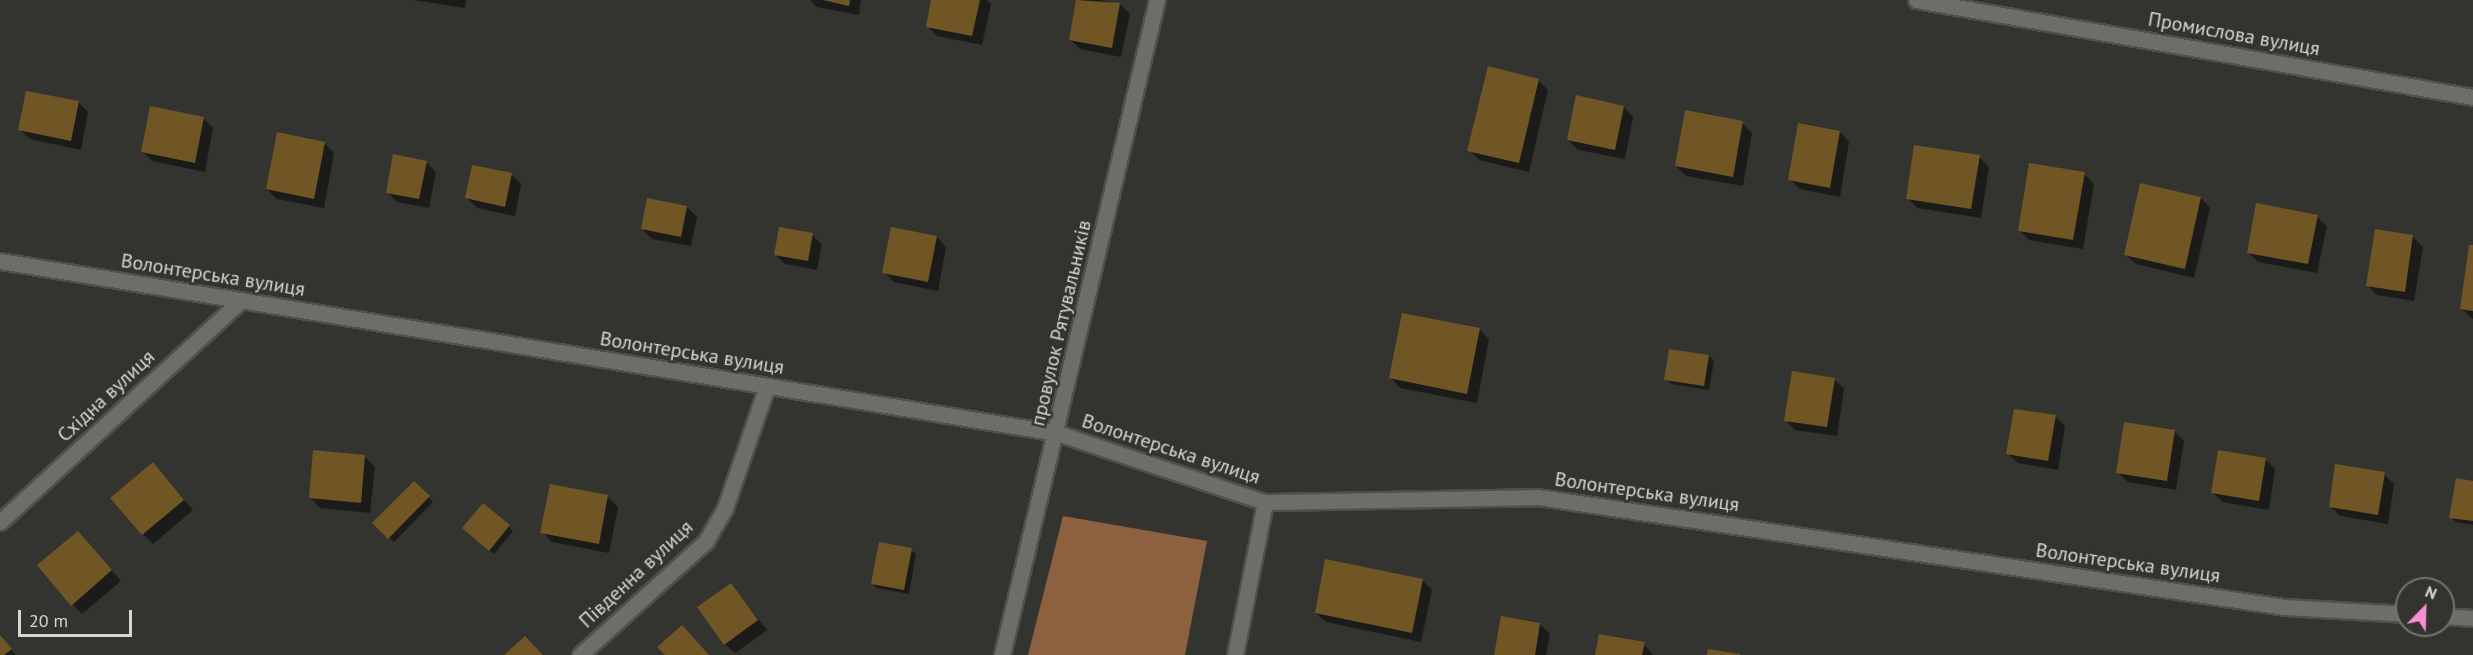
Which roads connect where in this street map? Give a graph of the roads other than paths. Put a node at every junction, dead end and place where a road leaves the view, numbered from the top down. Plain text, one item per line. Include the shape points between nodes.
1 (1157, 0) edge
2 (1916, 0) edge
3 (2473, 97) edge
4 (0, 261) edge
5 (240, 301) junction
6 (767, 386) junction
7 (1057, 433) junction
8 (1265, 502) junction
9 (0, 522) edge
10 (2395, 613) edge
11 (2455, 617) edge
12 (2473, 618) edge
13 (580, 655) edge
14 (1002, 655) edge
15 (1235, 655) edge

1 - 7 street, провулок Рятувальників
2 - 3 street, Промислова вулиця
4 - 5 street, Волонтерська вулиця
5 - 6 street, Волонтерська вулиця
5 - 9 street, Східна вулиця
6 - 7 street, Волонтерська вулиця
6 - 13 street, Південна вулиця via 725,508 706,541
7 - 8 street, Волонтерська вулиця
7 - 14 street, провулок Рятувальників
8 - 10 street, Волонтерська вулиця via 1538,497 2285,607
8 - 15 street
11 - 12 street

